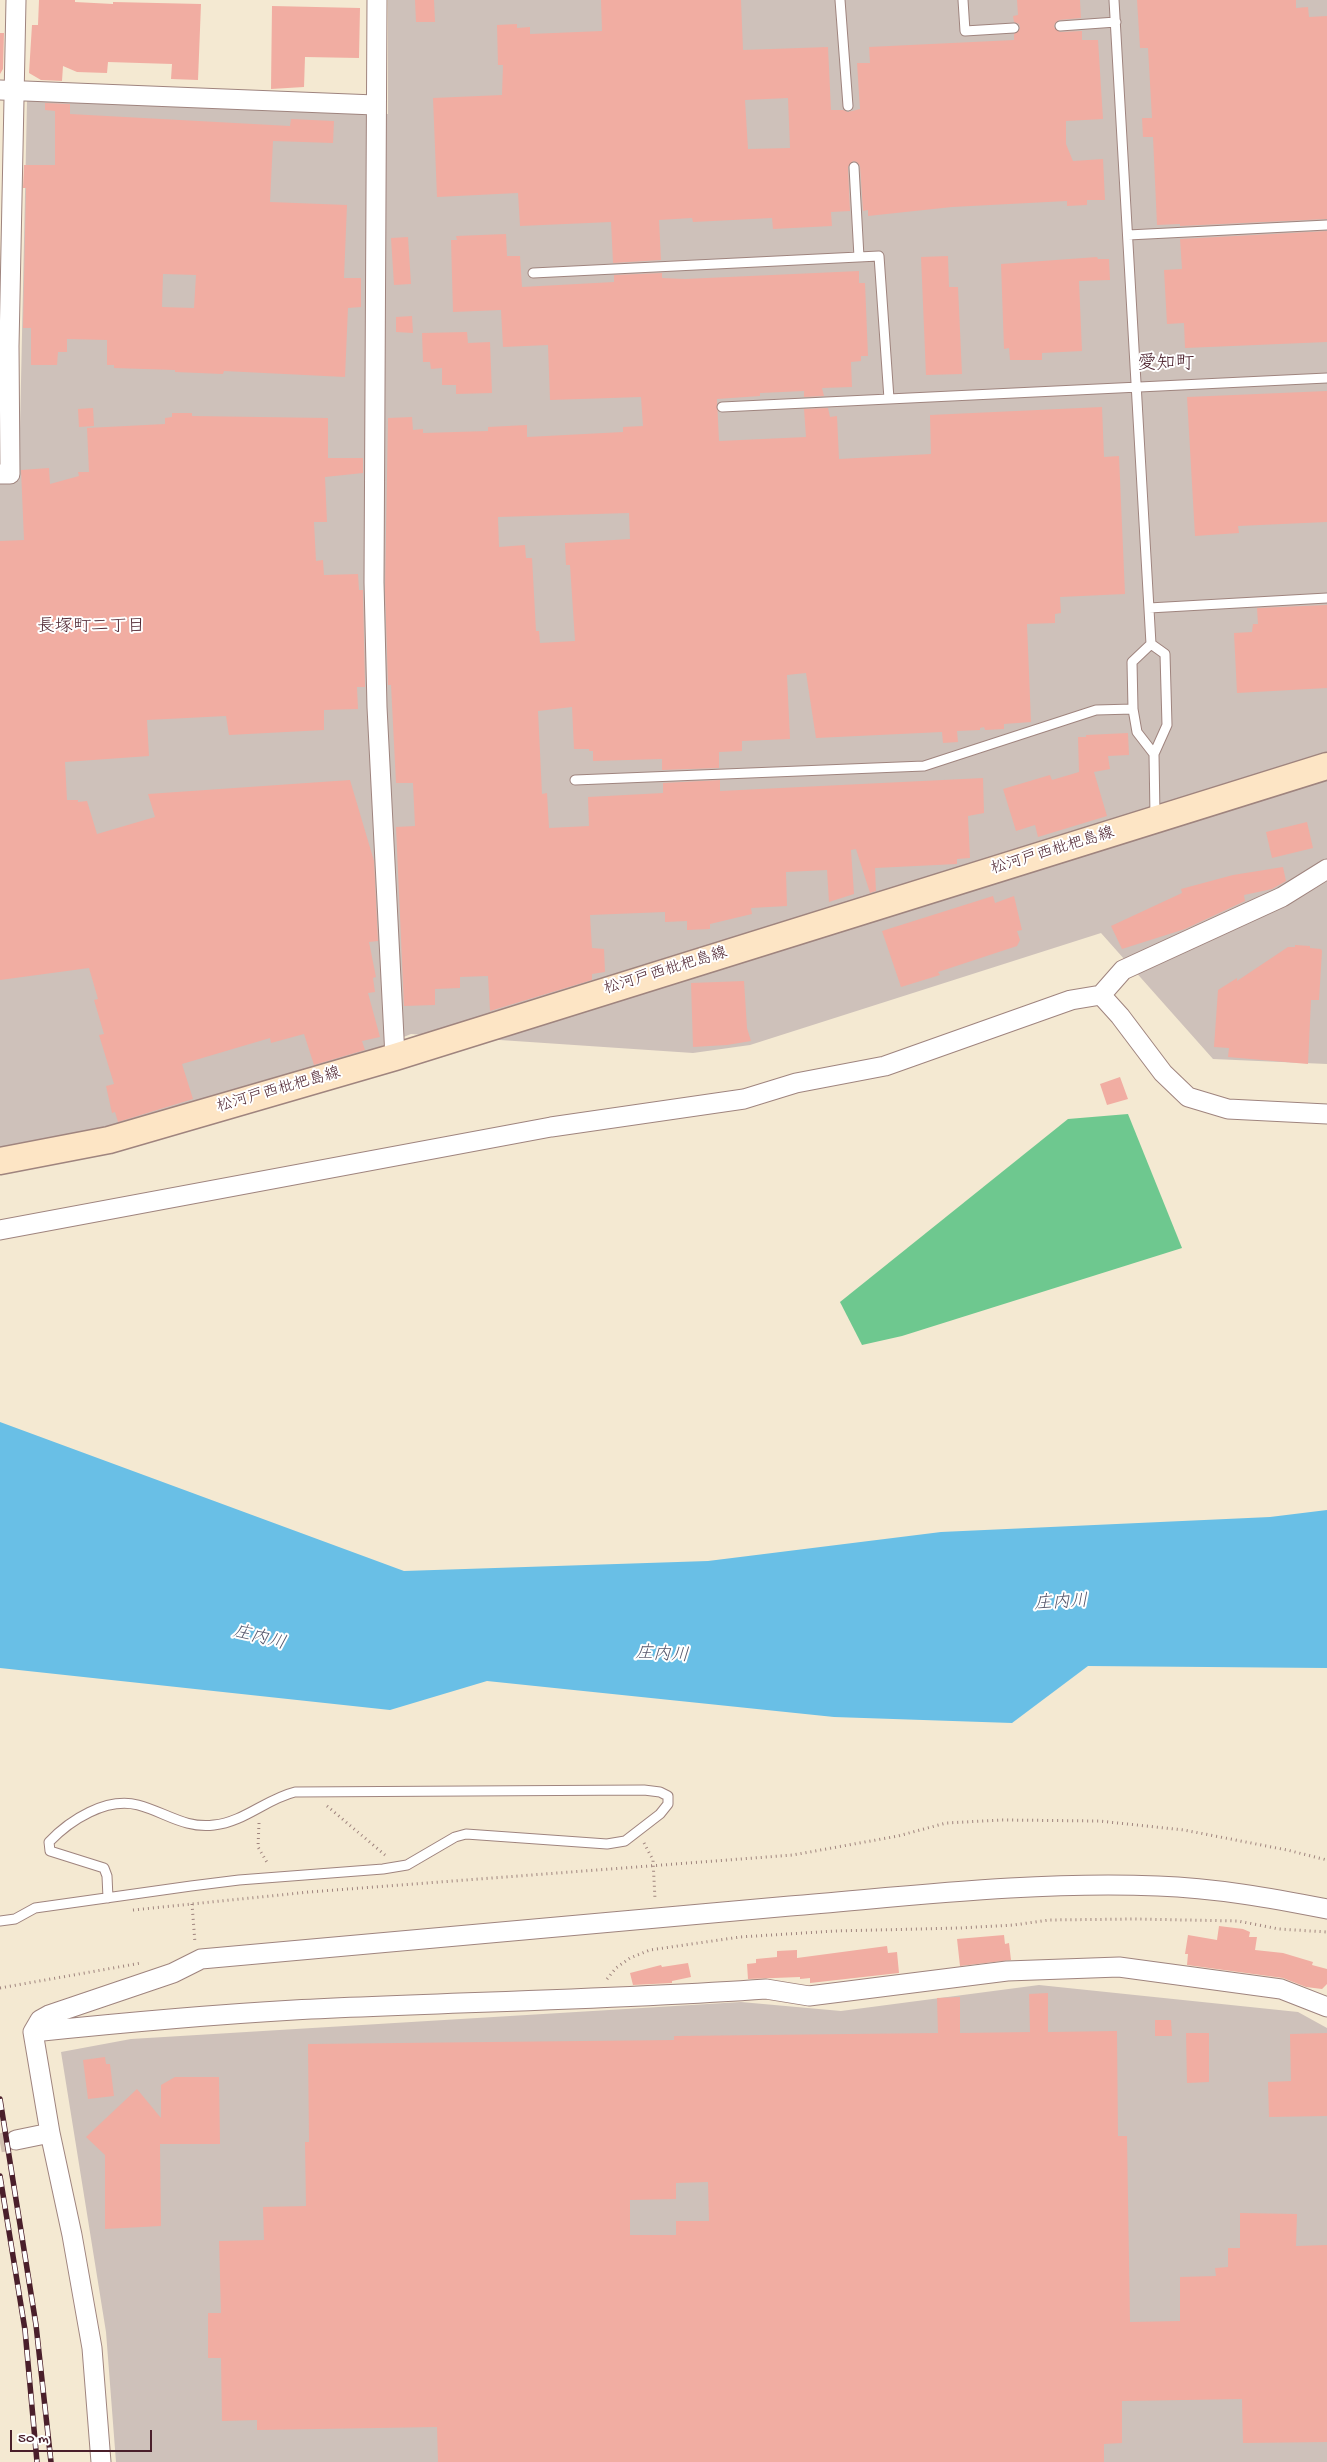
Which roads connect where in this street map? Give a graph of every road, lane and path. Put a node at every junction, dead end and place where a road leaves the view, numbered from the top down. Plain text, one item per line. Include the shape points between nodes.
1 (16, 0) edge
2 (377, 0) edge
3 (840, 0) edge
4 (963, 0) edge
5 (1114, 0) edge
6 (1116, 22) junction
7 (1060, 26) dead end
8 (1014, 28) dead end
9 (7, 89) edge
10 (375, 105) junction
11 (848, 106) dead end
12 (854, 167) dead end
13 (6, 209) edge
14 (1327, 226) edge
15 (1128, 235) junction
16 (858, 257) junction
17 (533, 272) dead end
18 (5, 346) edge
19 (1327, 378) edge
20 (1136, 387) junction
21 (889, 399) junction
22 (722, 407) dead end
23 (0, 474) edge
24 (1327, 598) edge
25 (1149, 608) junction
26 (1151, 644) junction
27 (1133, 709) junction
28 (1154, 754) junction
29 (1327, 766) edge
30 (575, 780) dead end
31 (1155, 820) junction
32 (1327, 869) edge
33 (1101, 995) junction
34 (395, 1057) junction
35 (1327, 1114) edge
36 (0, 1161) edge
37 (0, 1230) edge
38 (313, 1791) junction
39 (262, 1805) junction
40 (636, 1833) junction
41 (1327, 1860) edge
42 (399, 1866) junction
43 (654, 1867) junction
44 (280, 1877) junction
45 (655, 1883) dead end
46 (191, 1886) junction
47 (108, 1898) junction
48 (193, 1905) junction
49 (1327, 1909) edge
50 (124, 1911) dead end
51 (0, 1920) edge
52 (194, 1922) dead end
53 (1327, 1932) edge
54 (149, 1962) dead end
55 (0, 1988) edge
56 (598, 1997) junction
57 (1327, 2007) edge
58 (33, 2032) junction
59 (50, 2133) junction
60 (16, 2140) tunnel mouth
61 (101, 2462) edge

1 - 9 street
2 - 10 street
3 - 11 lane
4 - 8 lane via 965,31
5 - 6 lane
6 - 7 lane
6 - 15 lane
9 - 10 street
9 - 13 street
10 - 34 street via 374,582 377,707
12 - 16 lane
13 - 18 street
14 - 15 lane
15 - 20 lane
16 - 17 lane
16 - 21 lane via 879,256
18 - 23 street via 10,474
19 - 20 lane
20 - 21 lane
20 - 25 lane
21 - 22 lane
24 - 25 lane
25 - 26 lane
26 - 27 lane via 1132,662
26 - 28 lane via 1165,654 1167,725
27 - 28 lane via 1137,732
27 - 30 lane via 1096,710 924,766
28 - 31 lane
29 - 31 main road, 松河戸西枇杷島線
31 - 34 main road, 松河戸西枇杷島線
32 - 33 street via 1282,897 1123,970
33 - 35 street via 1163,1073 1188,1097 1228,1109
33 - 37 street via 1071,1000 885,1066 796,1083 744,1099 550,1127
34 - 36 main road, 松河戸西枇杷島線 via 109,1140
38 - 39 lane via 280,1796
38 - 40 lane via 644,1790 668,1796 668,1804
38 - 42 path via 324,1804
39 - 44 path via 258,1847 268,1866
39 - 47 lane via 238,1819 215,1825 191,1826 137,1805 114,1803 59,1832 49,1842 50,1851 104,1868
40 - 42 lane via 625,1841 607,1844 466,1834 456,1836
40 - 43 path via 650,1850
41 - 43 path via 1184,1830 1099,1822 1003,1820 946,1823 898,1836 793,1855
42 - 44 lane
43 - 45 path
43 - 48 path via 309,1892
44 - 46 lane
46 - 47 lane
46 - 48 path
47 - 51 lane via 35,1908 15,1919
48 - 50 path
48 - 52 path
49 - 58 street via 1220,1891 1159,1886 1008,1888 211,1958 201,1959 173,1974 48,2015 40,2020
53 - 56 path via 1280,1930 1238,1921 1135,1919 1049,1920 1014,1926 960,1928 835,1930 740,1938 650,1950 630,1958 616,1968
54 - 55 path
56 - 57 street via 766,1989 809,1996 1007,1971 1119,1966 1281,1989
56 - 58 street via 294,2010
58 - 59 street
59 - 60 street
59 - 61 street via 92,2348

